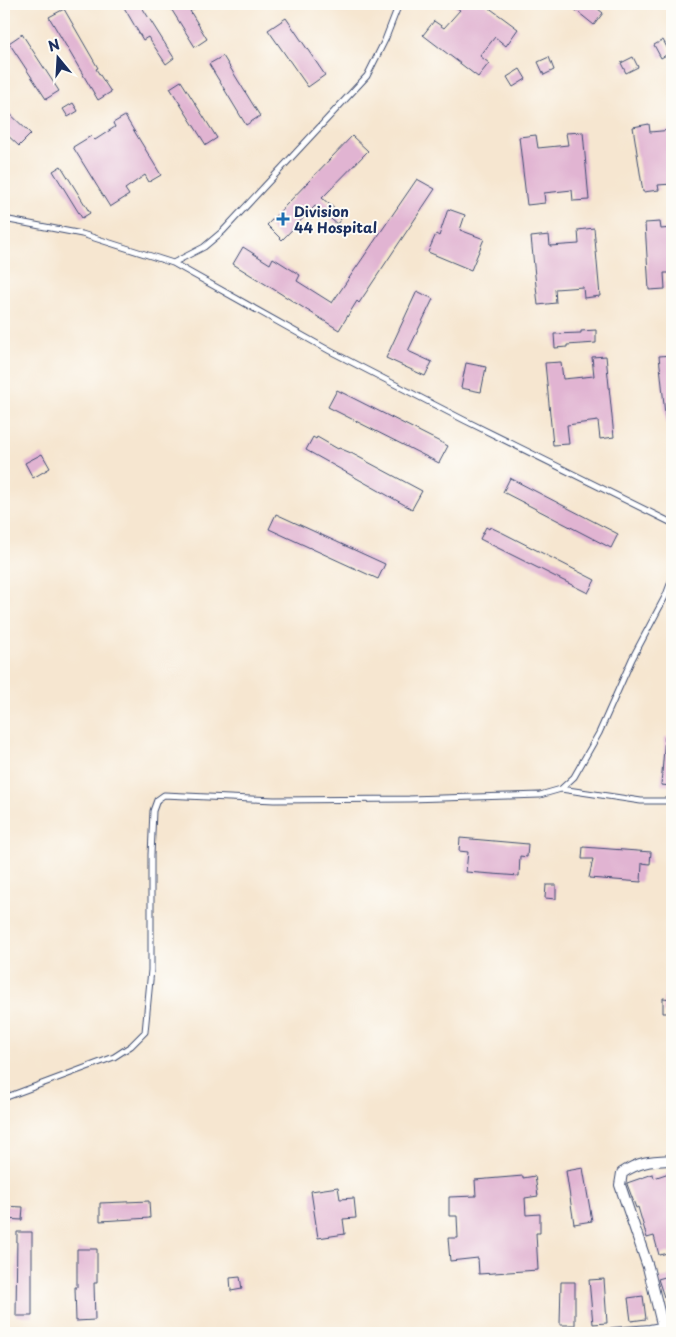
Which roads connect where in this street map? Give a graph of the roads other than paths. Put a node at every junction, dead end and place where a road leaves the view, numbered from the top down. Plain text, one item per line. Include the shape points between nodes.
1 (399, 4) edge
2 (4, 218) edge
3 (173, 263) junction
4 (672, 523) edge
5 (672, 579) edge
6 (561, 789) junction
7 (672, 801) edge
8 (4, 1098) edge
9 (672, 1160) edge
10 (667, 1327) edge
11 (613, 1333) edge

1 - 3 lane via 367,76 223,231 204,247
2 - 3 lane via 82,234
3 - 4 lane via 330,351
5 - 6 lane via 599,732 574,777
6 - 7 lane via 641,801
6 - 8 lane via 540,795 409,799 274,800 164,795 157,800 154,811 151,970 145,1032 114,1057
9 - 10 street via 632,1166 622,1173 620,1185
10 - 11 street

